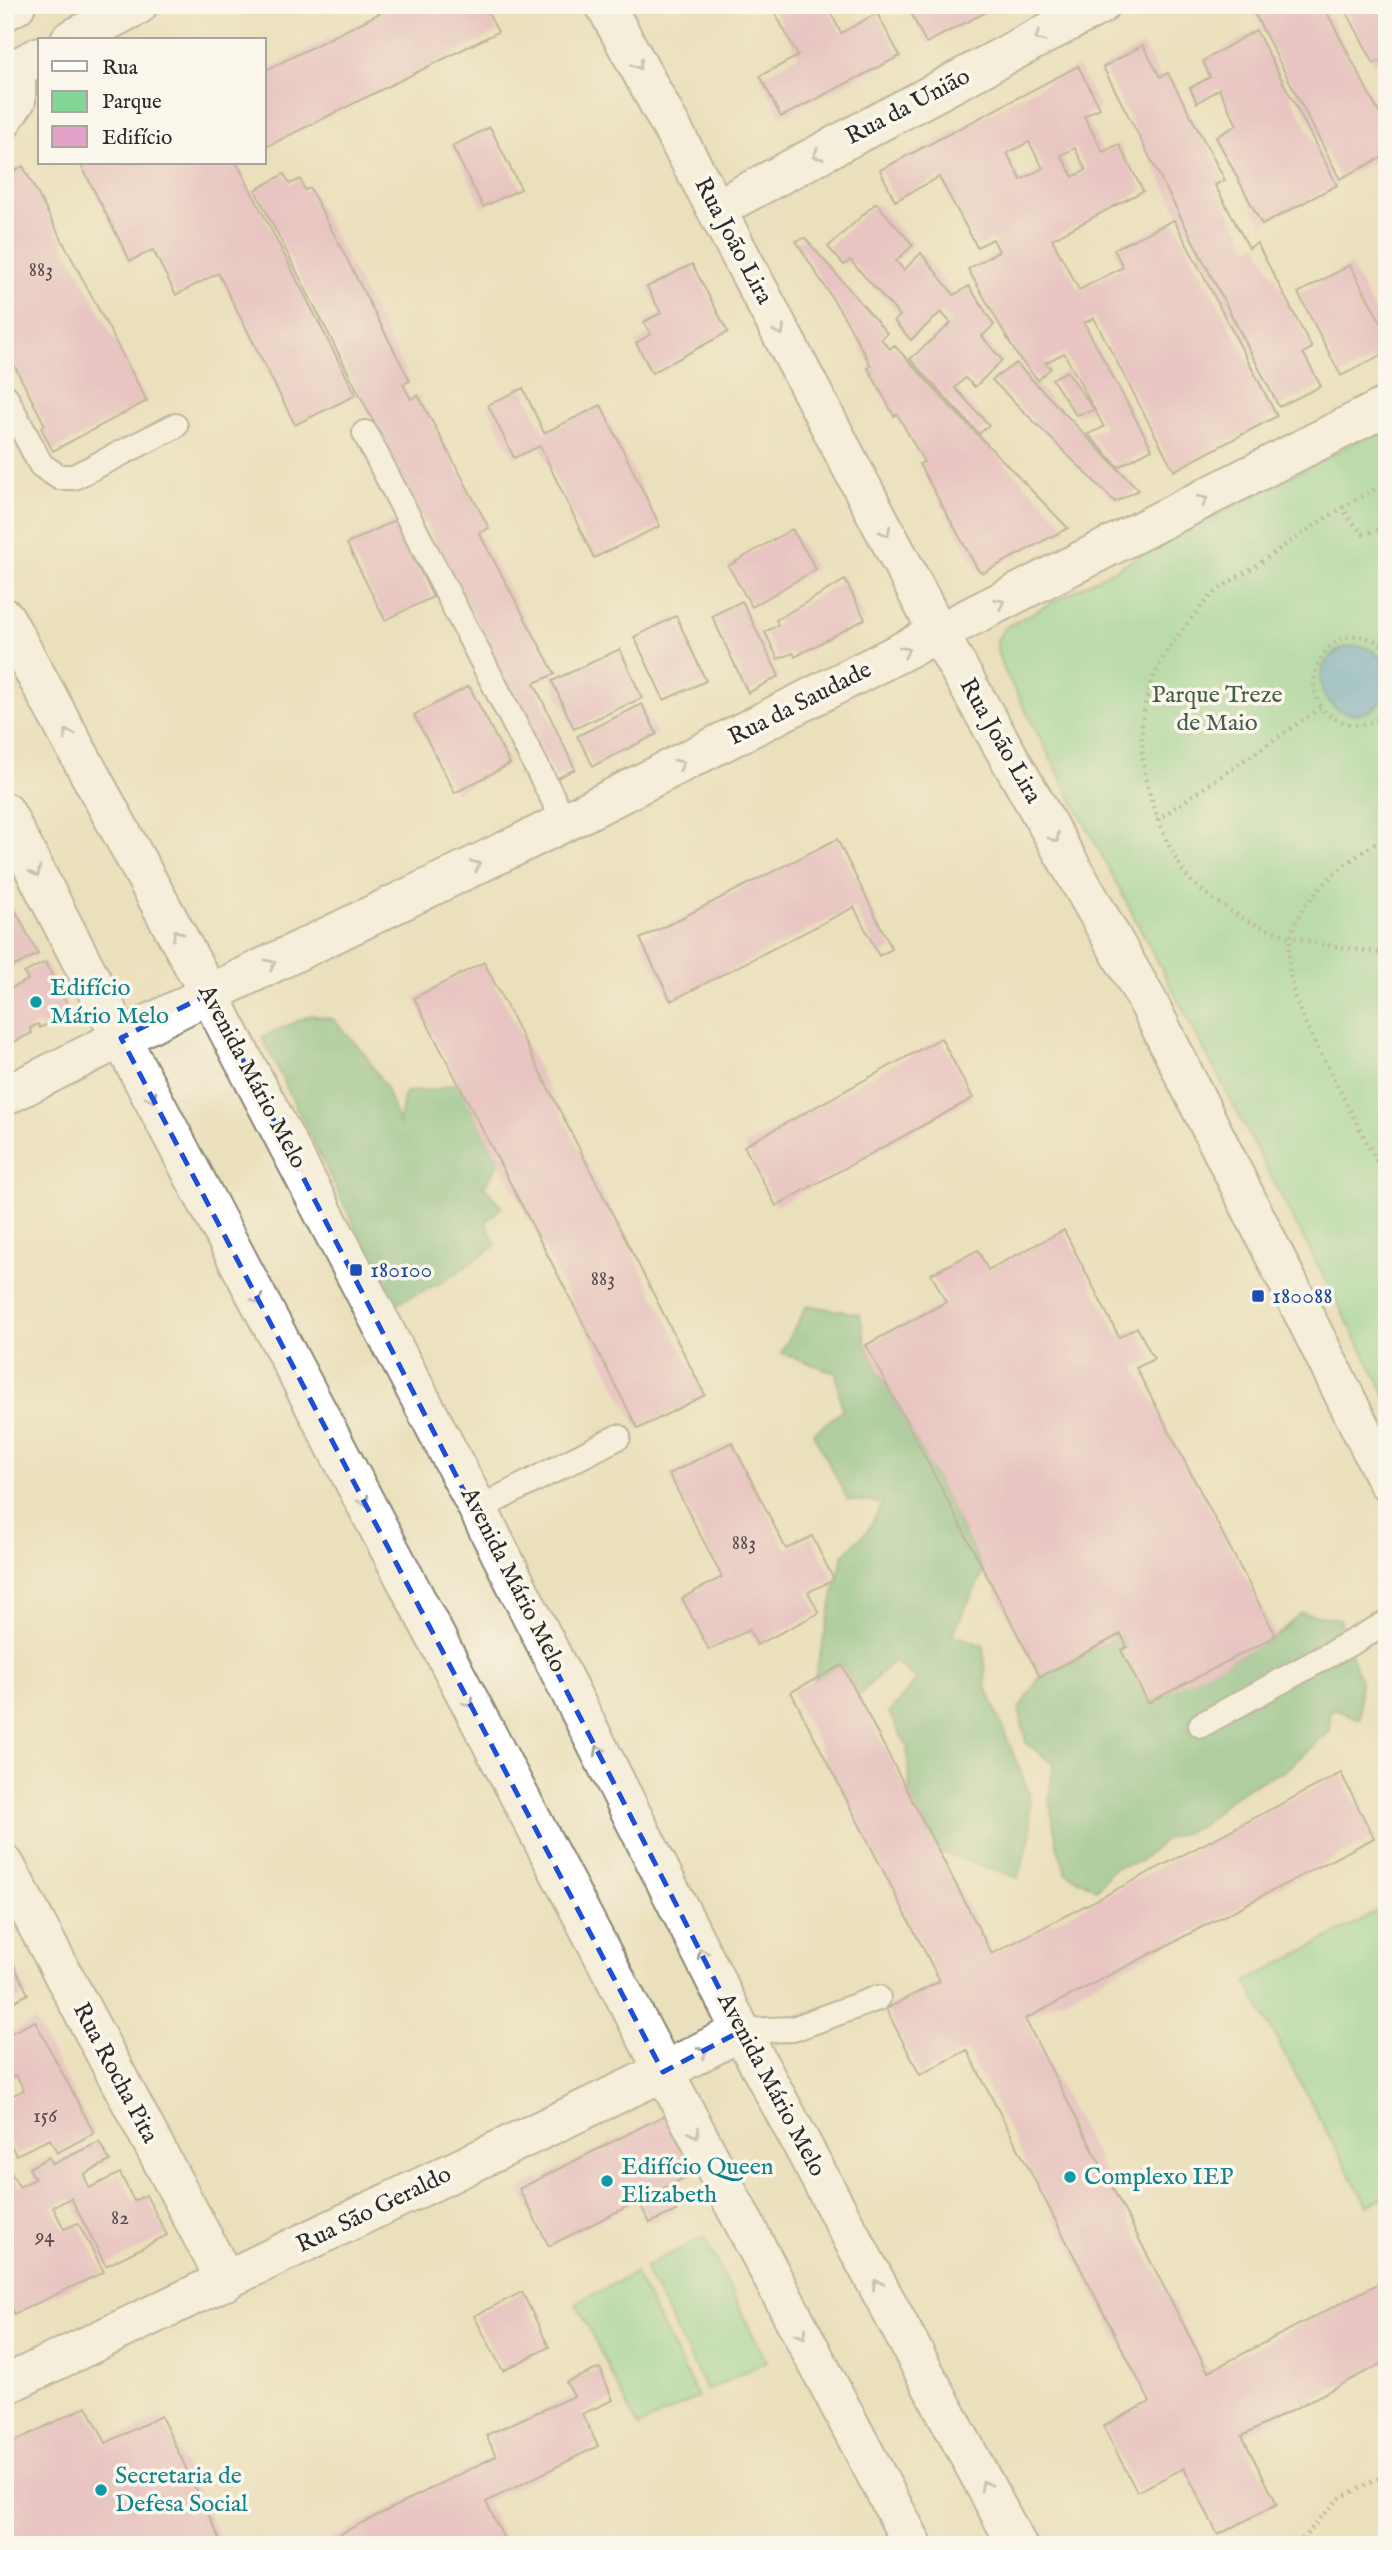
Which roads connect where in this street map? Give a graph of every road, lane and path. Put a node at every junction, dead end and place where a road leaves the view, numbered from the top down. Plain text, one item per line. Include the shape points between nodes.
1 (16, 5) edge
2 (138, 5) edge
3 (605, 5) edge
4 (1100, 5) edge
5 (5, 11) edge
6 (74, 38) edge
7 (23, 65) edge
8 (5, 129) edge
9 (716, 209) junction
10 (5, 396) edge
11 (1387, 407) edge
12 (175, 426) dead end
13 (365, 433) dead end
14 (1387, 482) edge
15 (1342, 506) junction
16 (1387, 528) edge
17 (5, 618) edge
18 (939, 634) junction
19 (1387, 649) edge
20 (1322, 707) junction
21 (1387, 712) edge
22 (5, 812) edge
23 (1157, 820) junction
24 (565, 822) junction
25 (1387, 836) edge
26 (1291, 937) junction
27 (1387, 954) edge
28 (209, 994) junction
29 (121, 1038) junction
30 (5, 1096) edge
31 (1387, 1181) edge
32 (618, 1437) dead end
33 (1387, 1481) edge
34 (478, 1509) junction
35 (1387, 1623) edge
36 (1200, 1725) dead end
37 (5, 1865) edge
38 (14, 1903) edge
39 (878, 1998) dead end
40 (741, 2031) junction
41 (663, 2072) junction
42 (226, 2281) junction
43 (5, 2385) edge
44 (1387, 2474) edge
45 (913, 2545) edge
46 (1017, 2545) edge
47 (1297, 2545) edge

1 - 5 street
2 - 6 street
3 -> 9 street, Rua João Lira
4 -> 9 street, Rua da União
7 - 8 lane via 23,102
9 -> 18 street, Rua João Lira
10 - 12 lane via 41,465 59,477 74,477
18 -> 11 street, Rua da Saudade
13 - 24 lane
14 - 15 path
15 - 16 path via 1363,534
15 - 23 path via 1211,596 1163,661 1147,693 1141,726 1142,758
28 -> 17 street, Avenida Mário Melo
24 -> 18 street, Rua da Saudade
18 -> 33 street, Rua João Lira via 1148,1002
19 - 20 path via 1366,638 1350,637 1324,650 1313,678
20 - 21 path via 1343,722 1357,724
20 - 23 path
22 -> 29 street
23 - 26 path via 1190,880 1235,914
28 -> 24 street, Rua da Saudade
25 - 26 path via 1347,862 1328,881 1297,920
26 - 27 path
26 - 31 path via 1294,993 1306,1024
28 - 29 street, Rua da Saudade
28 - 34 street, Avenida Mário Melo
29 - 30 street, Rua da Saudade
29 -> 41 street
32 - 34 lane
40 -> 34 street, Avenida Mário Melo
35 - 36 lane
37 - 38 street, Rua Rocha Pita
38 - 42 street, Rua Rocha Pita
39 - 40 lane via 793,2029
41 -> 40 street, Rua São Geraldo
46 -> 40 street, Avenida Mário Melo
41 - 42 street, Rua São Geraldo
41 -> 45 street
42 - 43 street, Rua São Geraldo
44 - 47 path via 1338,2499

